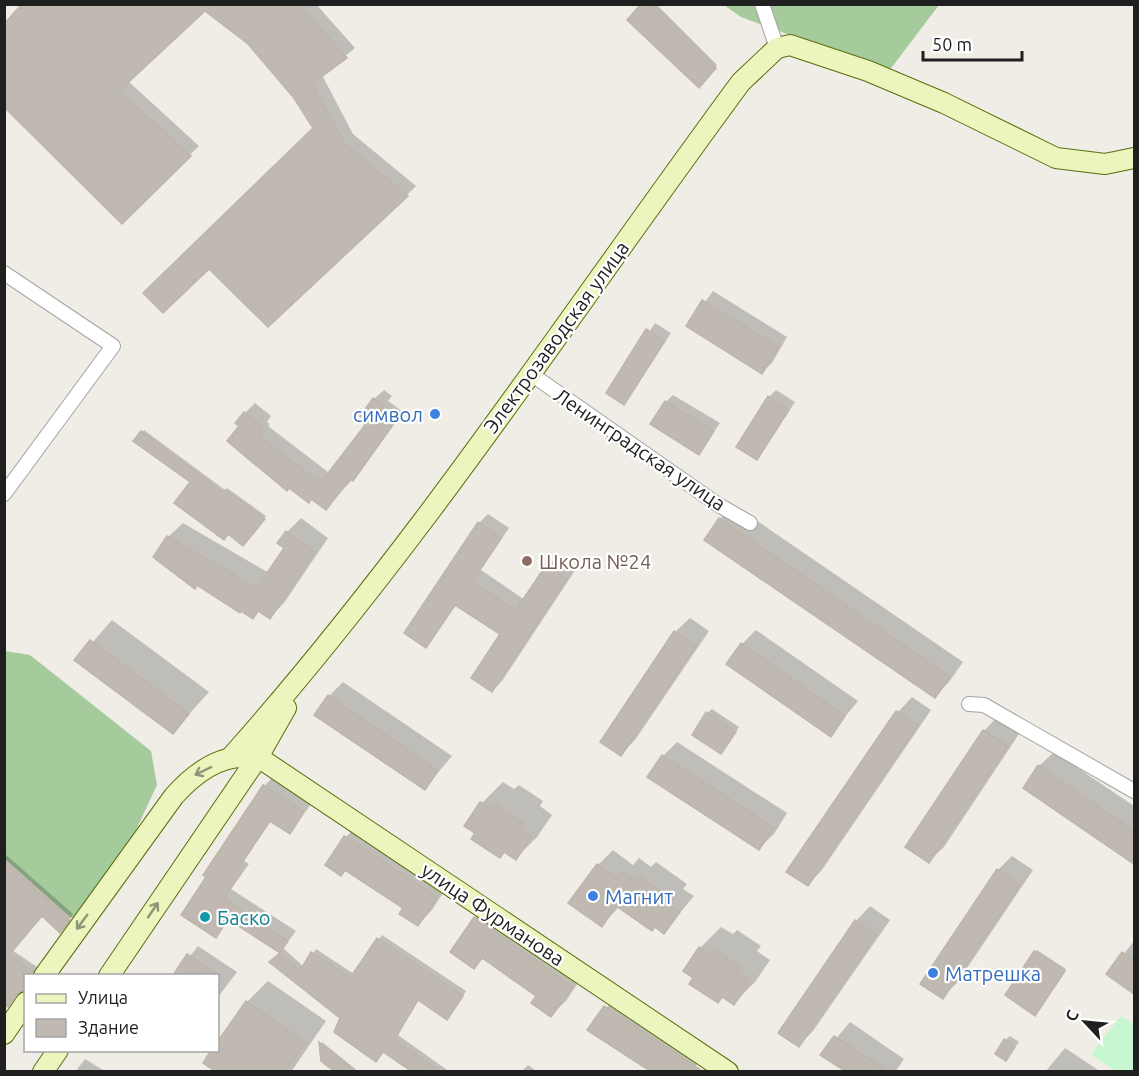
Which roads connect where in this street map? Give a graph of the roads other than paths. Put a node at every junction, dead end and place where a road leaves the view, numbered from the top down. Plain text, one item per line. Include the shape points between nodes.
1 (762, 4) edge
2 (777, 48) junction
3 (1134, 158) edge
4 (4, 273) edge
5 (531, 374) junction
6 (4, 494) edge
7 (750, 523) dead end
8 (307, 672) junction
9 (969, 704) dead end
10 (258, 756) junction
11 (231, 757) junction
12 (1134, 791) edge
13 (45, 974) edge
14 (110, 974) edge
15 (24, 1005) edge
16 (4, 1034) edge
17 (57, 1052) edge
18 (43, 1071) edge
19 (728, 1071) edge

1 - 2 street
2 - 3 street via 790,45 944,103 1056,158 1105,164
2 - 5 street, Электрозаводская улица via 741,82
4 - 6 street via 112,346
5 - 7 street, Ленинградская улица
5 - 8 street, Электрозаводская улица
8 - 10 street, Электрозаводская улица
8 - 11 street, Электрозаводская улица
9 - 12 street via 984,705
10 - 11 street, Электрозаводская улица
14 -> 10 street, Электрозаводская улица
10 - 19 street, улица Фурманова
11 -> 13 street, Электрозаводская улица via 193,775 174,796
15 - 16 street
17 - 18 street

